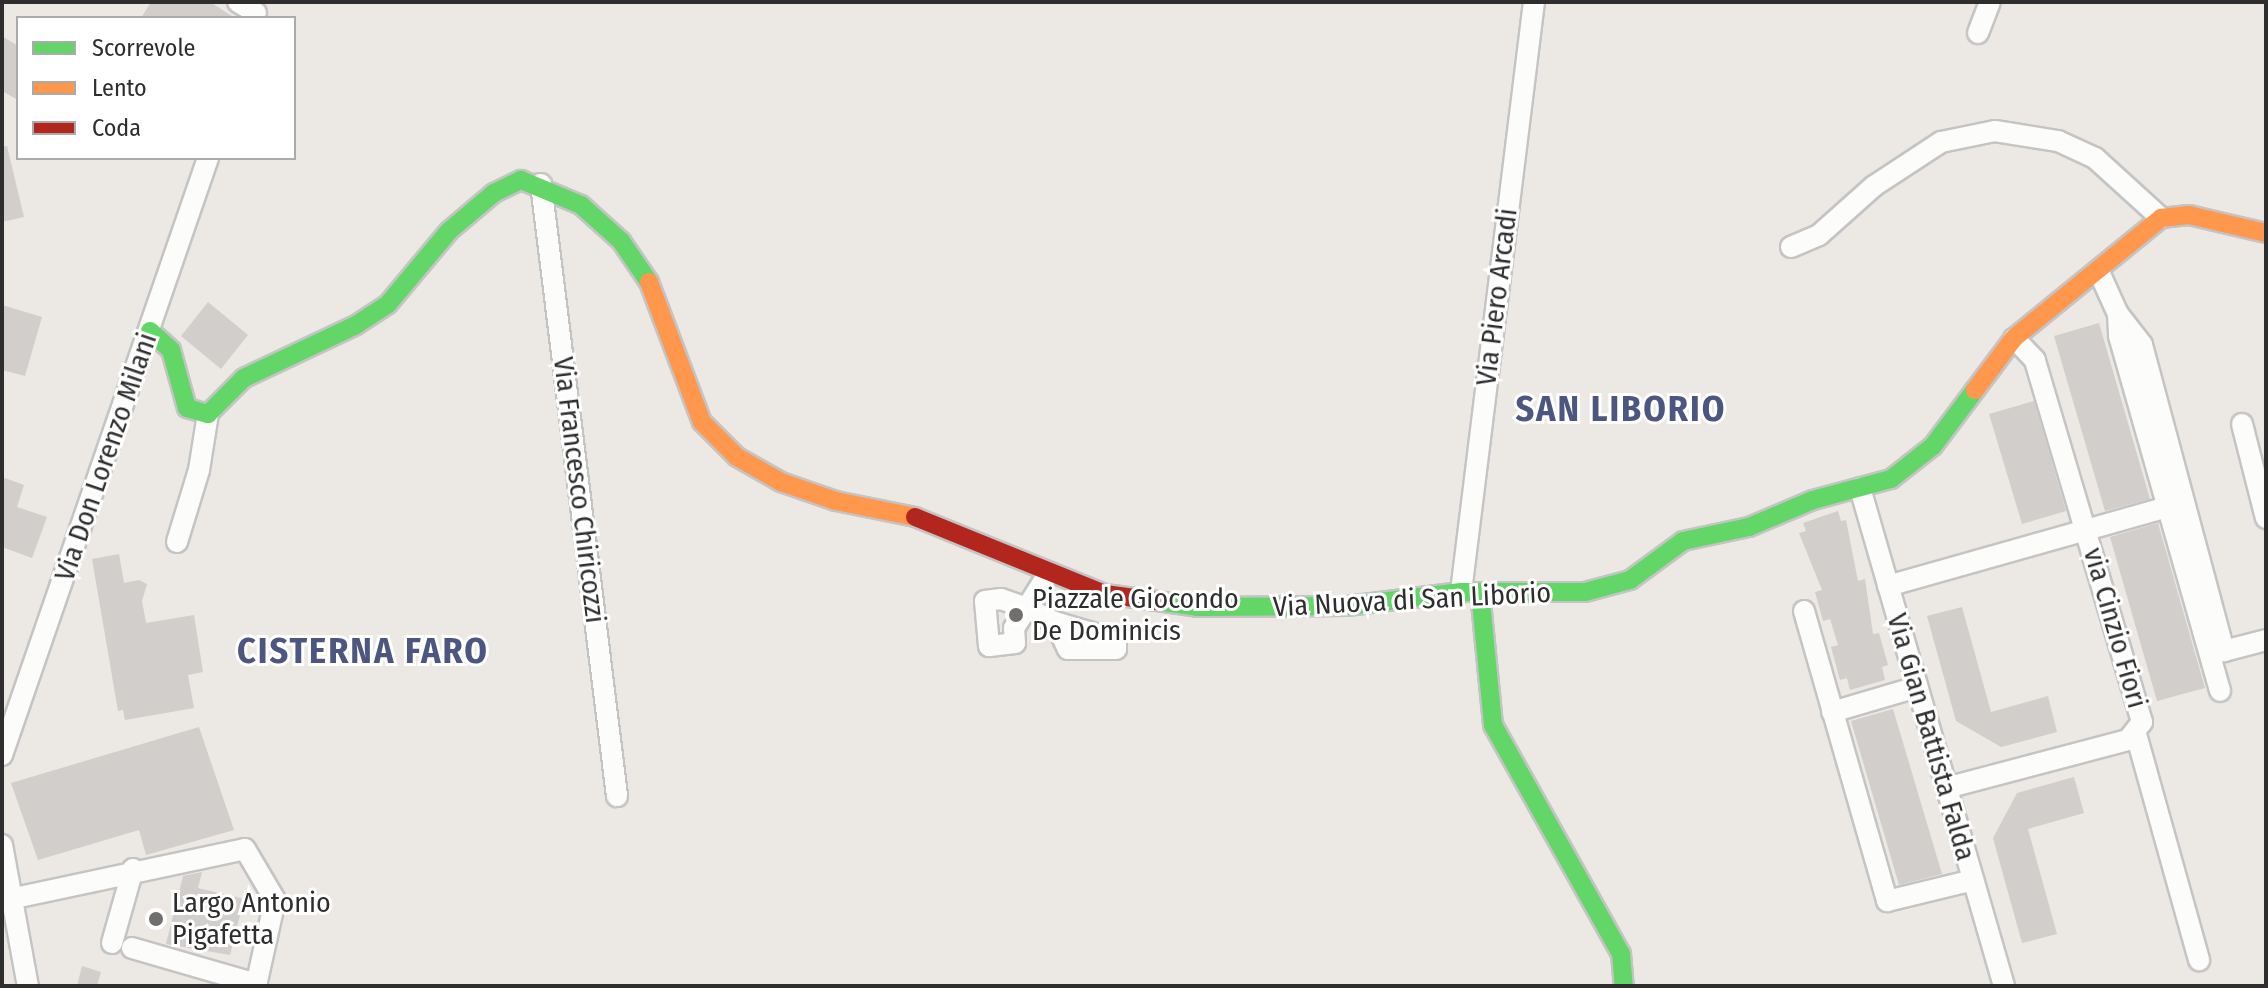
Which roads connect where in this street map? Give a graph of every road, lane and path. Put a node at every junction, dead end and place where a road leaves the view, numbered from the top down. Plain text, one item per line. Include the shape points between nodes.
1 (238, 2) edge
2 (1534, 2) edge
3 (1990, 2) edge
4 (257, 11) edge
5 (1978, 33) dead end
6 (207, 160) edge
7 (541, 184) junction
8 (2161, 218) junction
9 (2266, 233) edge
10 (1791, 247) dead end
11 (2099, 272) junction
12 (2118, 314) junction
13 (150, 331) junction
14 (2014, 338) junction
15 (208, 414) junction
16 (2242, 424) dead end
17 (1860, 488) junction
18 (2168, 507) junction
19 (2266, 518) edge
20 (2087, 530) junction
21 (177, 542) dead end
22 (1048, 574) junction
23 (1888, 586) junction
24 (1470, 592) junction
25 (1804, 611) dead end
26 (1055, 622) dead end
27 (2266, 640) edge
28 (1917, 687) junction
29 (2220, 691) dead end
30 (1832, 712) junction
31 (2136, 734) junction
32 (2, 755) edge
33 (1946, 788) junction
34 (617, 796) dead end
35 (2, 845) edge
36 (133, 869) junction
37 (1973, 880) junction
38 (10, 899) junction
39 (2199, 960) dead end
40 (256, 985) edge
41 (28, 986) edge
42 (1624, 986) edge
43 (2004, 986) edge

1 - 4 street
2 - 24 street, Via Piero Arcadi
3 - 5 street
6 - 13 street, Via Don Lorenzo Milani
7 - 15 street via 521,180 494,193 449,231 388,304 356,325 263,367
7 - 22 street, Via Nuova di San Liborio via 581,205 621,241 650,284 702,422 737,457 781,482 836,501 900,511
7 - 34 street, Via Francesco Chiricozzi
8 - 9 street via 2189,215
8 - 10 street via 2095,158 2058,141 1995,131 1941,142 1874,186 1819,235
8 - 11 street, Via Nuova di San Liborio
11 - 12 street
11 - 14 street, Via Nuova di San Liborio
12 - 18 street via 2119,336
12 - 27 street via 2142,345 2224,651
13 - 15 street via 171,350 187,408
13 - 32 street, Via Don Lorenzo Milani
14 - 17 street, Via Nuova di San Liborio via 1916,464
14 - 20 street, via Cinzio Fiori via 2035,360
15 - 21 street via 199,470
16 - 19 street
17 - 23 street, Via Gian Battista Falda
17 - 24 street, Via Nuova di San Liborio via 1813,500 1749,527 1683,541 1630,580 1585,592
18 - 20 street
18 - 29 street
20 - 23 street
20 - 31 street, via Cinzio Fiori via 2142,722
22 - 24 street, Via Nuova di San Liborio via 1105,594 1198,607 1347,606
22 - 26 street via 1027,608
23 - 28 street, Via Gian Battista Falda
24 - 42 street via 1493,725 1616,944
25 - 30 street
28 - 30 street
28 - 33 street, Via Gian Battista Falda
30 - 37 street via 1887,901
31 - 33 street, via Cinzio Fiori via 2095,750
31 - 39 street
33 - 37 street, Via Gian Battista Falda
35 - 38 street
36 - 38 street
36 - 40 street via 122,945
36 - 40 street via 245,849 275,900
37 - 43 street, Via Gian Battista Falda
38 - 41 street

